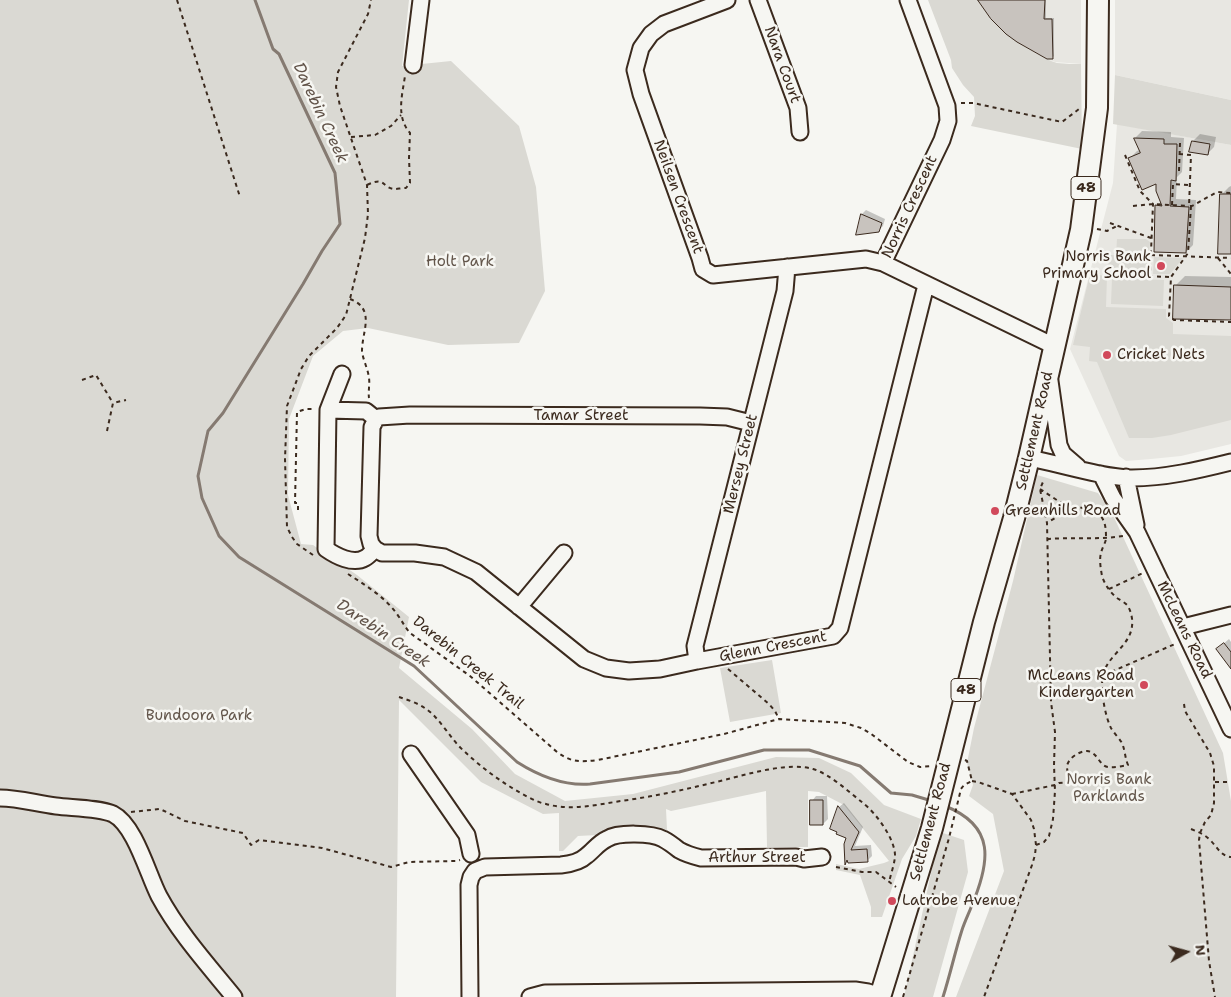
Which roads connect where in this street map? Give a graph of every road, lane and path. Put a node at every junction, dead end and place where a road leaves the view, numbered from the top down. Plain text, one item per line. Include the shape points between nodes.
1 (177, 0) edge
2 (371, 0) edge
3 (421, 0) edge
4 (727, 0) edge
5 (758, 0) edge
6 (908, 0) edge
7 (1098, 0) edge
8 (706, 3) edge
9 (409, 70) joint
10 (947, 106) junction
11 (1079, 110) dead end
12 (401, 115) junction
13 (800, 132) dead end
14 (351, 137) junction
15 (1180, 143) dead end
16 (1179, 154) junction
17 (1125, 155) dead end
18 (1178, 171) dead end
19 (367, 185) junction
20 (1190, 185) junction
21 (1231, 192) edge
22 (240, 197) dead end
23 (1153, 204) junction
24 (1172, 205) junction
25 (1133, 206) dead end
26 (1190, 206) junction
27 (1110, 223) dead end
28 (1118, 225) junction
29 (1096, 229) dead end
30 (1151, 238) junction
31 (1150, 255) junction
32 (1186, 256) junction
33 (1218, 258) junction
34 (1231, 258) edge
35 (883, 263) junction
36 (787, 267) junction
37 (1231, 274) edge
38 (1110, 275) dead end
39 (1150, 276) junction
40 (1171, 277) junction
41 (926, 285) junction
42 (350, 299) junction
43 (1231, 322) edge
44 (1054, 346) junction
45 (1048, 372) junction
46 (342, 374) dead end
47 (82, 380) dead end
48 (126, 400) dead end
49 (370, 401) dead end
50 (113, 403) junction
51 (328, 410) junction
52 (376, 419) junction
53 (751, 422) junction
54 (107, 431) dead end
55 (1029, 458) junction
56 (1231, 462) edge
57 (1080, 469) junction
58 (1101, 474) junction
59 (1126, 477) junction
60 (1043, 482) dead end
61 (1040, 489) junction
62 (298, 510) dead end
63 (1072, 510) junction
64 (1047, 522) junction
65 (1137, 532) junction
66 (1106, 538) junction
67 (1047, 539) junction
68 (375, 549) junction
69 (564, 553) dead end
70 (316, 556) dead end
71 (1155, 568) junction
72 (347, 574) dead end
73 (1109, 590) junction
74 (519, 607) junction
75 (1231, 614) edge
76 (1186, 632) junction
77 (720, 657) junction
78 (697, 661) junction
79 (1103, 675) junction
80 (399, 697) dead end
81 (1184, 704) dead end
82 (779, 719) junction
83 (1231, 728) edge
84 (411, 754) dead end
85 (933, 765) dead end
86 (1215, 782) junction
87 (1231, 782) edge
88 (1055, 785) junction
89 (952, 788) junction
90 (1012, 794) junction
91 (0, 798) edge
92 (113, 814) junction
93 (1192, 829) dead end
94 (941, 833) junction
95 (1200, 833) junction
96 (1036, 844) junction
97 (471, 854) joint
98 (1231, 856) edge
99 (822, 857) dead end
100 (836, 866) dead end
101 (889, 882) junction
102 (910, 898) junction
103 (614, 995) edge
104 (881, 996) edge
105 (234, 997) edge
106 (470, 997) edge
107 (530, 997) edge
108 (903, 997) edge
109 (984, 997) edge
110 (1215, 997) edge

1 - 22 path
2 - 14 path via 368,14 338,72 336,87
3 - 9 street
4 - 8 street, Neilsen Crescent
5 - 13 street, Nara Court via 798,108
6 - 10 street, Norris Crescent
7 - 44 main road, Settlement Road / 48 via 1097,108 1081,230
8 - 36 street, Neilsen Crescent via 664,24 641,48 635,70 641,94 703,269 713,275
9 - 12 path via 401,99
10 - 11 path via 973,103 1062,122
10 - 35 street, Norris Crescent via 946,132
12 - 14 path via 375,136
12 - 19 path via 410,134 410,183 406,188 392,189 382,182
14 - 19 path
15 - 16 path
16 - 18 path
16 - 20 path via 1191,155
17 - 23 path via 1140,191
19 - 42 path via 365,238
20 - 24 path via 1173,184
20 - 26 path
21 - 26 path via 1217,192
23 - 24 path
23 - 25 path
23 - 30 path
24 - 26 path
26 - 32 path
27 - 28 path
28 - 29 path via 1107,231
28 - 30 path
30 - 31 path
31 - 32 path
31 - 39 path
32 - 33 path
32 - 40 path
33 - 34 path
33 - 37 path
35 - 36 street, Neilsen Crescent via 866,259
35 - 41 street, Norris Crescent
36 - 53 street, Mersey Street via 785,291
38 - 39 path
39 - 40 path
40 - 43 path via 1171,319
41 - 44 street, Norris Crescent
41 - 77 street, Glenn Crescent via 840,628 833,636
42 - 49 path via 362,307 366,319 362,351 369,377
42 - 70 path via 346,315 337,328 301,369 287,406 287,527 297,544
44 - 45 main road, Settlement Road / 48
45 - 55 main road, Settlement Road / 48
45 - 57 street via 1059,445 1065,456
46 - 51 street
47 - 50 path via 96,375
48 - 50 path
50 - 54 path
51 - 52 street via 366,411
51 - 62 path via 297,412
51 - 68 street via 326,549 354,561 365,558
52 - 53 street, Tamar Street via 410,415 700,416
52 - 68 street via 372,427 369,536
53 - 78 street, Mersey Street via 695,646
55 - 57 street
55 - 89 main road, Settlement Road / 48 via 984,622
56 - 59 street via 1181,473
57 - 58 street
58 - 59 street
58 - 65 street, McLeans Road
59 - 65 street, McLeans Road
60 - 61 path
61 - 63 path
61 - 64 path
63 - 64 path
63 - 66 path via 1084,507 1098,512 1104,519
64 - 67 path
65 - 66 path
65 - 71 street, McLeans Road
66 - 67 path
66 - 73 path via 1100,555 1102,576
67 - 88 path via 1051,702 1056,732
68 - 74 street, Glenn Crescent via 382,553 444,557 476,572
69 - 74 street
71 - 73 path
71 - 76 street, McLeans Road
72 - 82 path, Darebin Creek Trail via 377,594 397,614 410,634 470,676 570,760 598,760
73 - 79 path via 1127,605 1133,621 1128,638
74 - 78 street, Glenn Crescent via 584,659 606,668 629,672
75 - 76 street
76 - 79 path
76 - 83 street, McLeans Road
77 - 78 street, Glenn Crescent
77 - 82 path via 726,667 769,704
79 - 88 path via 1104,703 1128,765 1108,767 1092,753 1082,752 1066,766 1072,782
80 - 101 path via 428,710 464,752 504,783 542,804 556,807 584,807 638,799 761,771 793,767 813,769 871,809 881,822 895,855
81 - 86 path via 1210,753
82 - 85 path, Darebin Creek Trail via 852,725 870,733 908,762 920,767
84 - 97 street via 467,835
86 - 87 path
86 - 95 path via 1211,815
88 - 90 path
88 - 96 path via 1049,836
89 - 90 path via 972,781
89 - 94 main road, Settlement Road / 48
89 - 94 path
90 - 96 path via 1030,820
91 - 92 street
92 - 97 path via 160,808 185,821 243,833 251,845 259,840 322,848 392,867 409,862 457,861
92 - 105 street via 132,834 159,896 186,938
93 - 95 path
94 - 102 main road, Settlement Road / 48
94 - 108 path
95 - 98 path via 1211,840 1222,854
95 - 110 path via 1209,961
96 - 109 path via 1032,865
99 - 106 street, Arthur Street via 701,858 652,835 622,835 604,840 586,858 561,866 479,868 469,885
100 - 101 path via 876,872
101 - 102 path
102 - 104 main road, Settlement Road / 48
103 - 104 street via 855,990
103 - 107 street via 545,993

